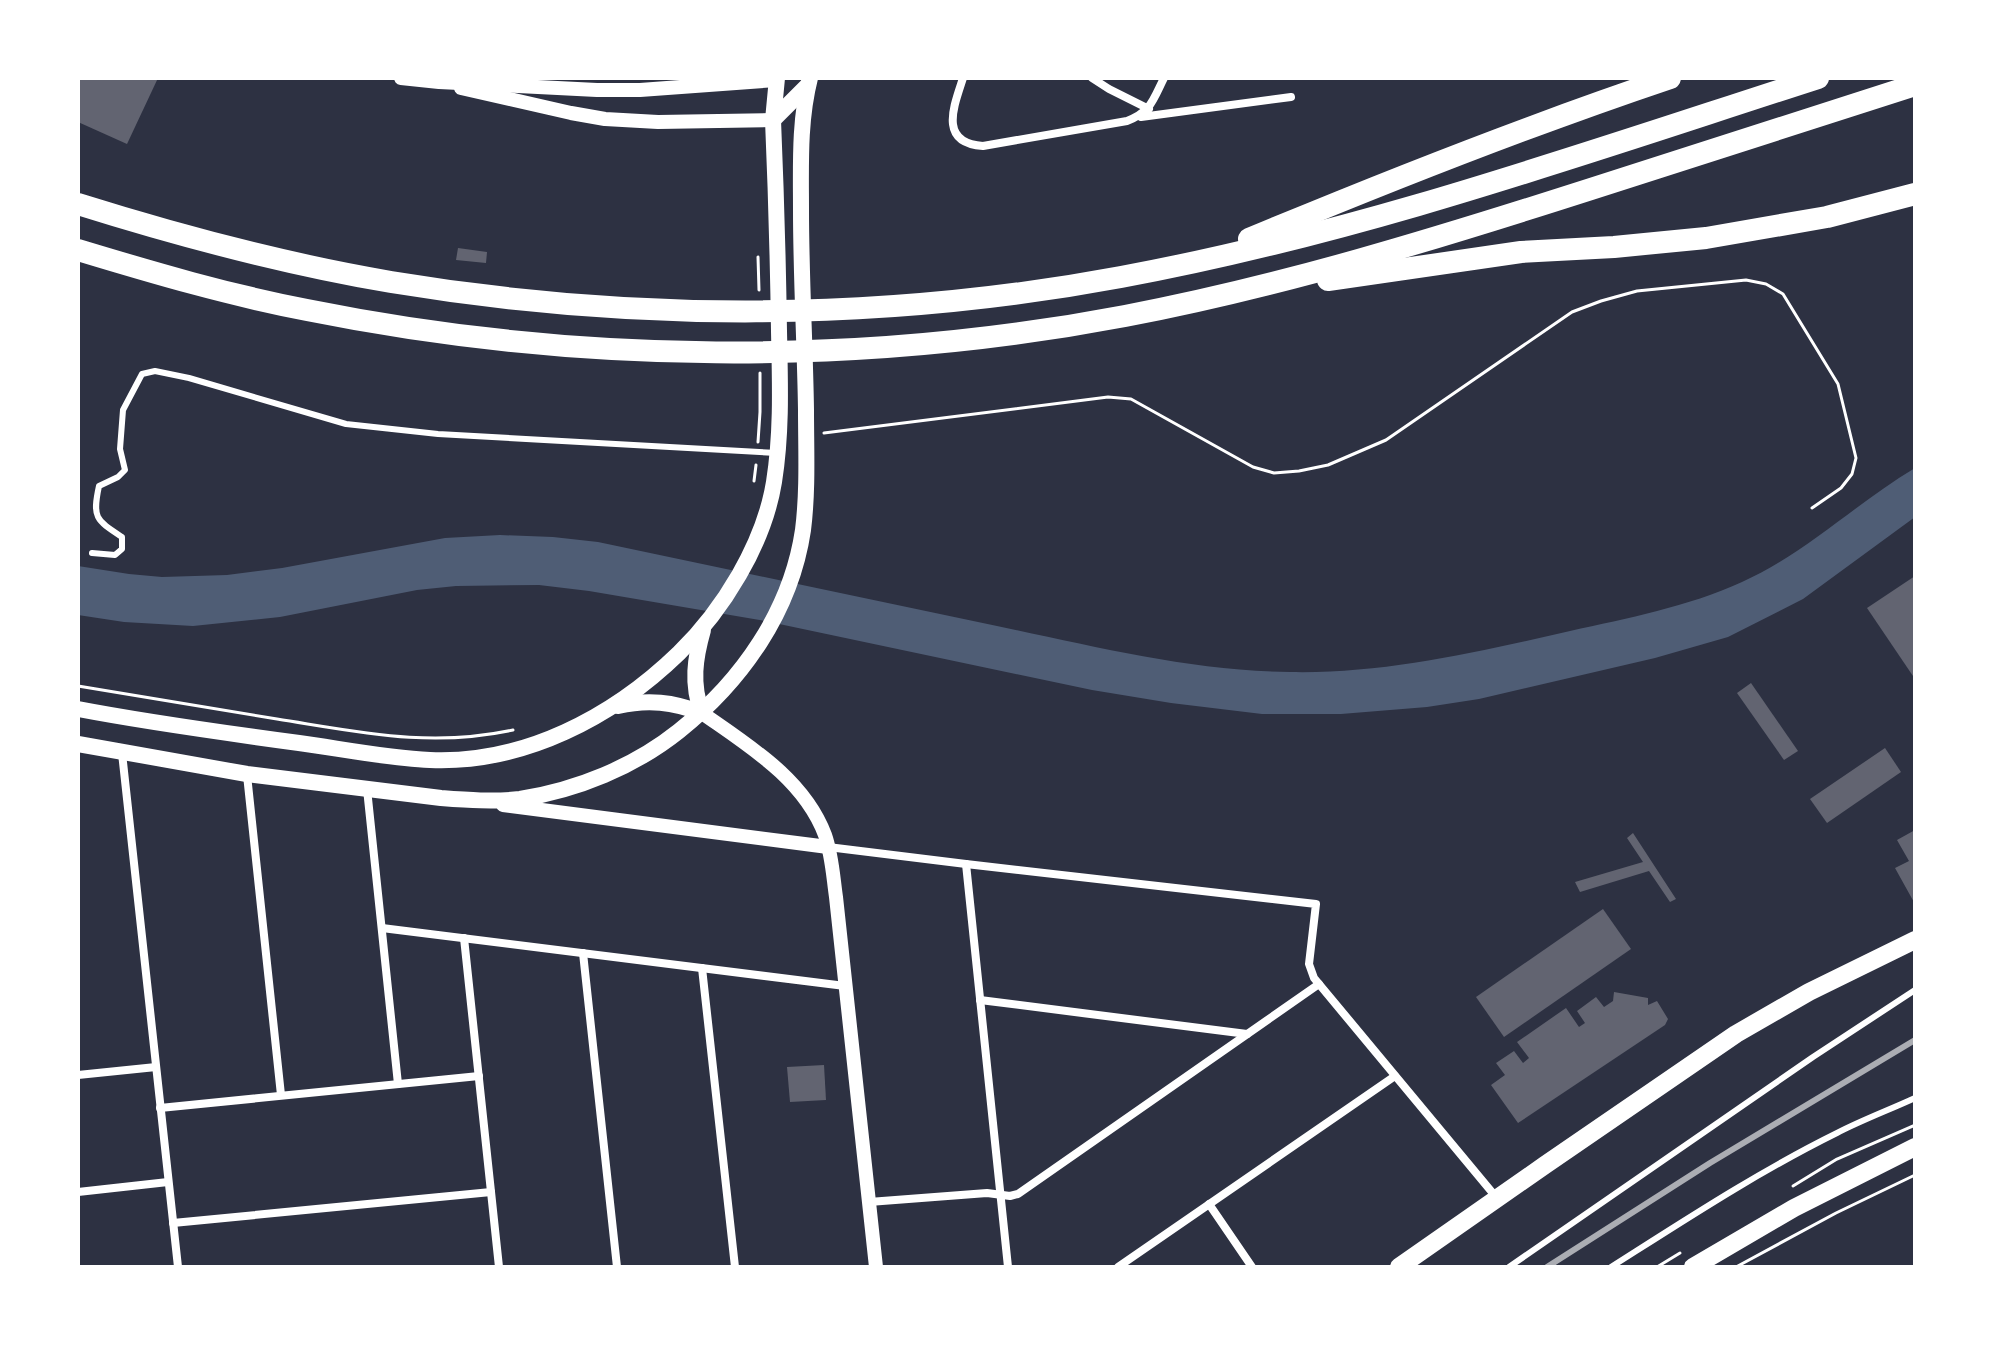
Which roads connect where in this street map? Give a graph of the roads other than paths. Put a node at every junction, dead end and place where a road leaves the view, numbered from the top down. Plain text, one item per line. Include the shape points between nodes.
1 (401, 78) edge
2 (963, 78) edge
3 (1092, 78) edge
4 (1164, 78) edge
5 (1670, 78) edge
6 (1818, 78) edge
7 (776, 79) edge
8 (809, 81) edge
9 (439, 82) junction
10 (1915, 85) edge
11 (1291, 97) dead end
12 (1149, 109) junction
13 (1139, 117) junction
14 (773, 120) junction
15 (1915, 194) edge
16 (78, 204) edge
17 (78, 250) edge
18 (1194, 262) junction
19 (1256, 287) junction
20 (778, 453) junction
21 (92, 553) dead end
22 (706, 623) junction
23 (610, 708) junction
24 (78, 709) edge
25 (702, 713) junction
26 (78, 744) edge
27 (122, 753) junction
28 (247, 774) junction
29 (367, 789) junction
30 (472, 801) junction
31 (828, 847) junction
32 (966, 864) junction
33 (382, 928) junction
34 (464, 938) junction
35 (1915, 940) edge
36 (583, 953) junction
37 (702, 968) junction
38 (1319, 984) junction
39 (845, 986) junction
40 (1915, 990) edge
41 (980, 1000) junction
42 (1248, 1034) junction
43 (156, 1067) junction
44 (78, 1075) edge
45 (479, 1076) junction
46 (1395, 1076) junction
47 (398, 1084) junction
48 (281, 1095) junction
49 (1915, 1098) edge
50 (160, 1108) junction
51 (1915, 1147) edge
52 (168, 1182) junction
53 (78, 1192) edge
54 (491, 1192) junction
55 (1001, 1195) junction
56 (1497, 1198) junction
57 (869, 1202) junction
58 (1209, 1204) junction
59 (173, 1223) junction
60 (178, 1267) edge
61 (499, 1267) edge
62 (617, 1267) edge
63 (735, 1267) edge
64 (876, 1267) edge
65 (1008, 1267) edge
66 (1118, 1267) edge
67 (1252, 1267) edge
68 (1399, 1267) edge
69 (1509, 1267) edge
70 (1611, 1267) edge
71 (1693, 1267) edge

1 - 9 street
2 - 13 street via 952,126 972,146
3 - 12 street
4 - 12 street
5 - 18 highway via 1454,155
6 - 18 highway via 1414,207
7 - 9 street via 640,90
7 - 14 main road
8 - 14 main road
8 - 25 main road via 801,157 806,418 802,534 795,564 761,642
9 - 14 street via 605,119
10 - 19 highway via 1488,222
11 - 13 street
12 - 13 street
14 - 20 main road
15 - 19 highway via 1827,217 1706,238 1521,252
16 - 18 highway via 202,240 386,281 535,301 657,310 921,304 1055,289
17 - 19 highway via 233,294 379,323 523,342 654,351 798,351 964,339 1126,316
20 - 21 lane via 346,424 155,371 142,374 123,410 120,449 125,470 99,486 94,506 99,521 122,537 122,549 115,555
20 - 22 main road via 768,509 751,550
22 - 23 main road via 660,671
22 - 25 main road via 694,670
23 - 24 main road via 566,733 495,755 453,760 408,758
23 - 25 main road via 662,701
25 - 30 main road via 646,754 605,774 559,791
25 - 31 street via 790,781 811,807
26 - 27 main road
27 - 28 main road
27 - 43 street
28 - 29 main road
28 - 48 street
29 - 30 main road
29 - 33 street
30 - 31 street
31 - 32 street
31 - 39 street
32 - 38 street via 1316,904 1309,964
32 - 41 street
33 - 34 street
33 - 47 street
34 - 36 street
34 - 45 street
35 - 56 main road via 1736,1034
36 - 37 street
36 - 62 street
37 - 39 street
37 - 63 street
38 - 42 street
38 - 46 street
39 - 57 street
40 - 69 lane
41 - 42 street
41 - 55 street
42 - 55 street via 1025,1190
43 - 44 street
43 - 50 street
45 - 47 street
45 - 54 street
46 - 56 street
46 - 58 street
47 - 48 street
48 - 50 street
49 - 70 lane via 1776,1165
50 - 52 street
51 - 71 main road
52 - 53 street
52 - 59 street
54 - 59 street
54 - 61 street
55 - 57 street
55 - 65 street
56 - 68 main road
57 - 64 street
58 - 66 street
58 - 67 street
59 - 60 street

